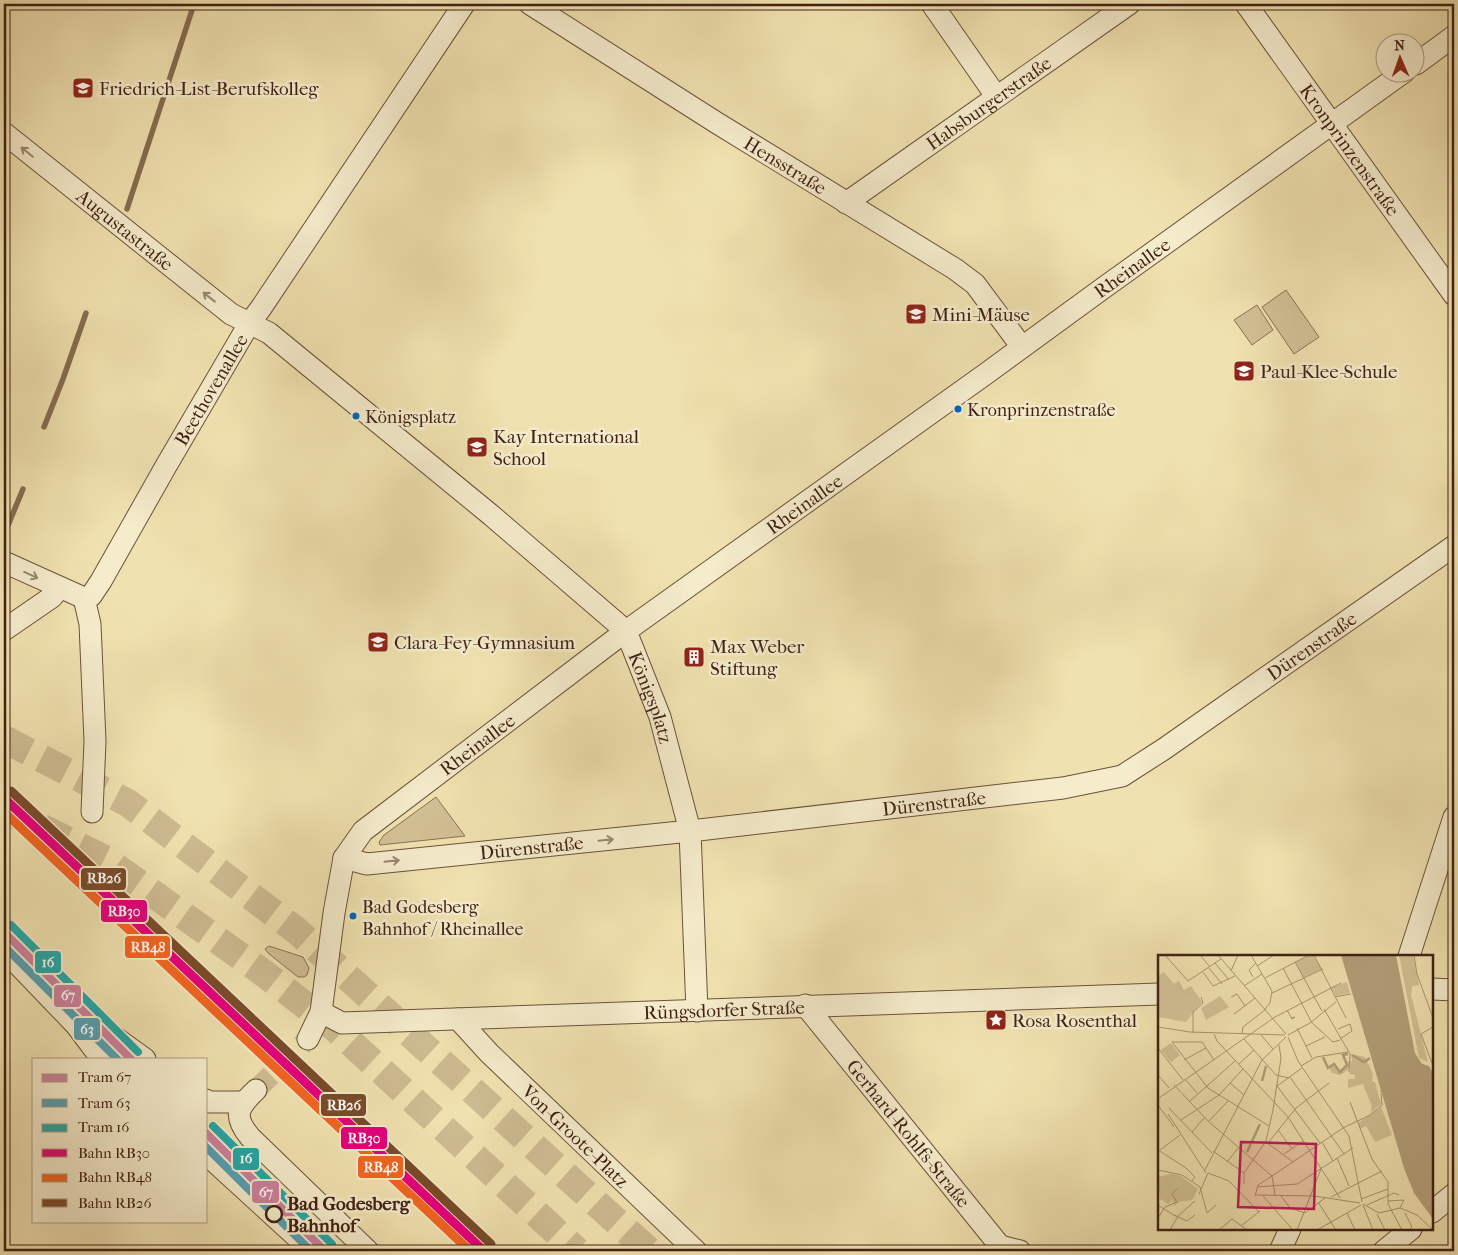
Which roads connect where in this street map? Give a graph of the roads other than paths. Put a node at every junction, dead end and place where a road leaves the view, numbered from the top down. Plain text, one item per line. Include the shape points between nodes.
1 (464, 4) edge
2 (932, 4) edge
3 (1129, 4) edge
4 (1246, 4) edge
5 (538, 6) edge
6 (1454, 36) edge
7 (1426, 57) edge
8 (1390, 82) edge
9 (996, 96) junction
10 (1332, 124) junction
11 (4, 133) edge
12 (846, 202) junction
13 (1454, 295) edge
14 (249, 324) junction
15 (1022, 347) junction
16 (1454, 546) edge
17 (4, 562) edge
18 (59, 588) junction
19 (84, 598) junction
20 (4, 630) edge
21 (626, 631) junction
22 (92, 812) dead end
23 (1454, 817) edge
24 (690, 831) junction
25 (344, 858) junction
26 (4, 950) edge
27 (1409, 955) edge
28 (1433, 989) edge
29 (1454, 990) edge
30 (1158, 994) edge
31 (805, 1005) junction
32 (697, 1011) junction
33 (321, 1012) junction
34 (458, 1019) junction
35 (76, 1025) junction
36 (308, 1039) tunnel mouth
37 (103, 1058) edge
38 (144, 1058) edge
39 (208, 1101) edge
40 (208, 1156) edge
41 (1454, 1194) edge
42 (1433, 1211) edge
43 (1290, 1230) edge
44 (1410, 1230) edge
45 (1005, 1249) edge
46 (312, 1251) edge
47 (368, 1251) edge
48 (696, 1251) edge
49 (1280, 1251) edge
50 (1384, 1251) edge

1 - 14 street, Beethovenallee
2 - 9 street
3 - 9 street, Habsburgerstraße
4 - 10 street, Kronprinzenstraße
5 - 12 street, Hensstraße via 717,124
6 - 7 street
8 - 10 street, Rheinallee
9 - 12 street, Habsburgerstraße
10 - 13 street, Kronprinzenstraße
10 - 15 street, Rheinallee
14 -> 11 street, Augustastraße via 166,264
12 - 15 street, Hensstraße via 976,284
14 - 19 street, Beethovenallee via 101,581 90,596
14 - 21 street, Königsplatz via 269,333 491,515
15 - 21 street, Rheinallee
16 - 24 street, Dürenstraße via 1122,776 1063,788
17 -> 18 street
18 - 19 street
18 - 20 street via 52,597
19 - 22 street via 90,624 95,741
21 - 24 street, Königsplatz via 660,717
21 - 25 street, Rheinallee via 362,831
23 - 27 street
25 -> 24 street, Dürenstraße via 367,864
24 - 32 street, Königsplatz
25 - 33 street, Rheinallee
26 - 35 street
28 - 29 street
30 - 31 street, Rüngsdorfer Straße
31 - 32 street, Rüngsdorfer Straße
31 - 45 street, Gerhard-Rohlfs-Straße
32 - 34 street, Rüngsdorfer Straße
33 - 34 street, Rüngsdorfer Straße via 342,1023
33 - 36 street
34 - 48 street, Von-Groote-Platz
35 - 37 street
35 - 38 street via 116,1038
39 - 47 street via 250,1096 239,1114 240,1125
40 - 46 street
41 - 42 street
43 - 49 street
44 - 50 street

